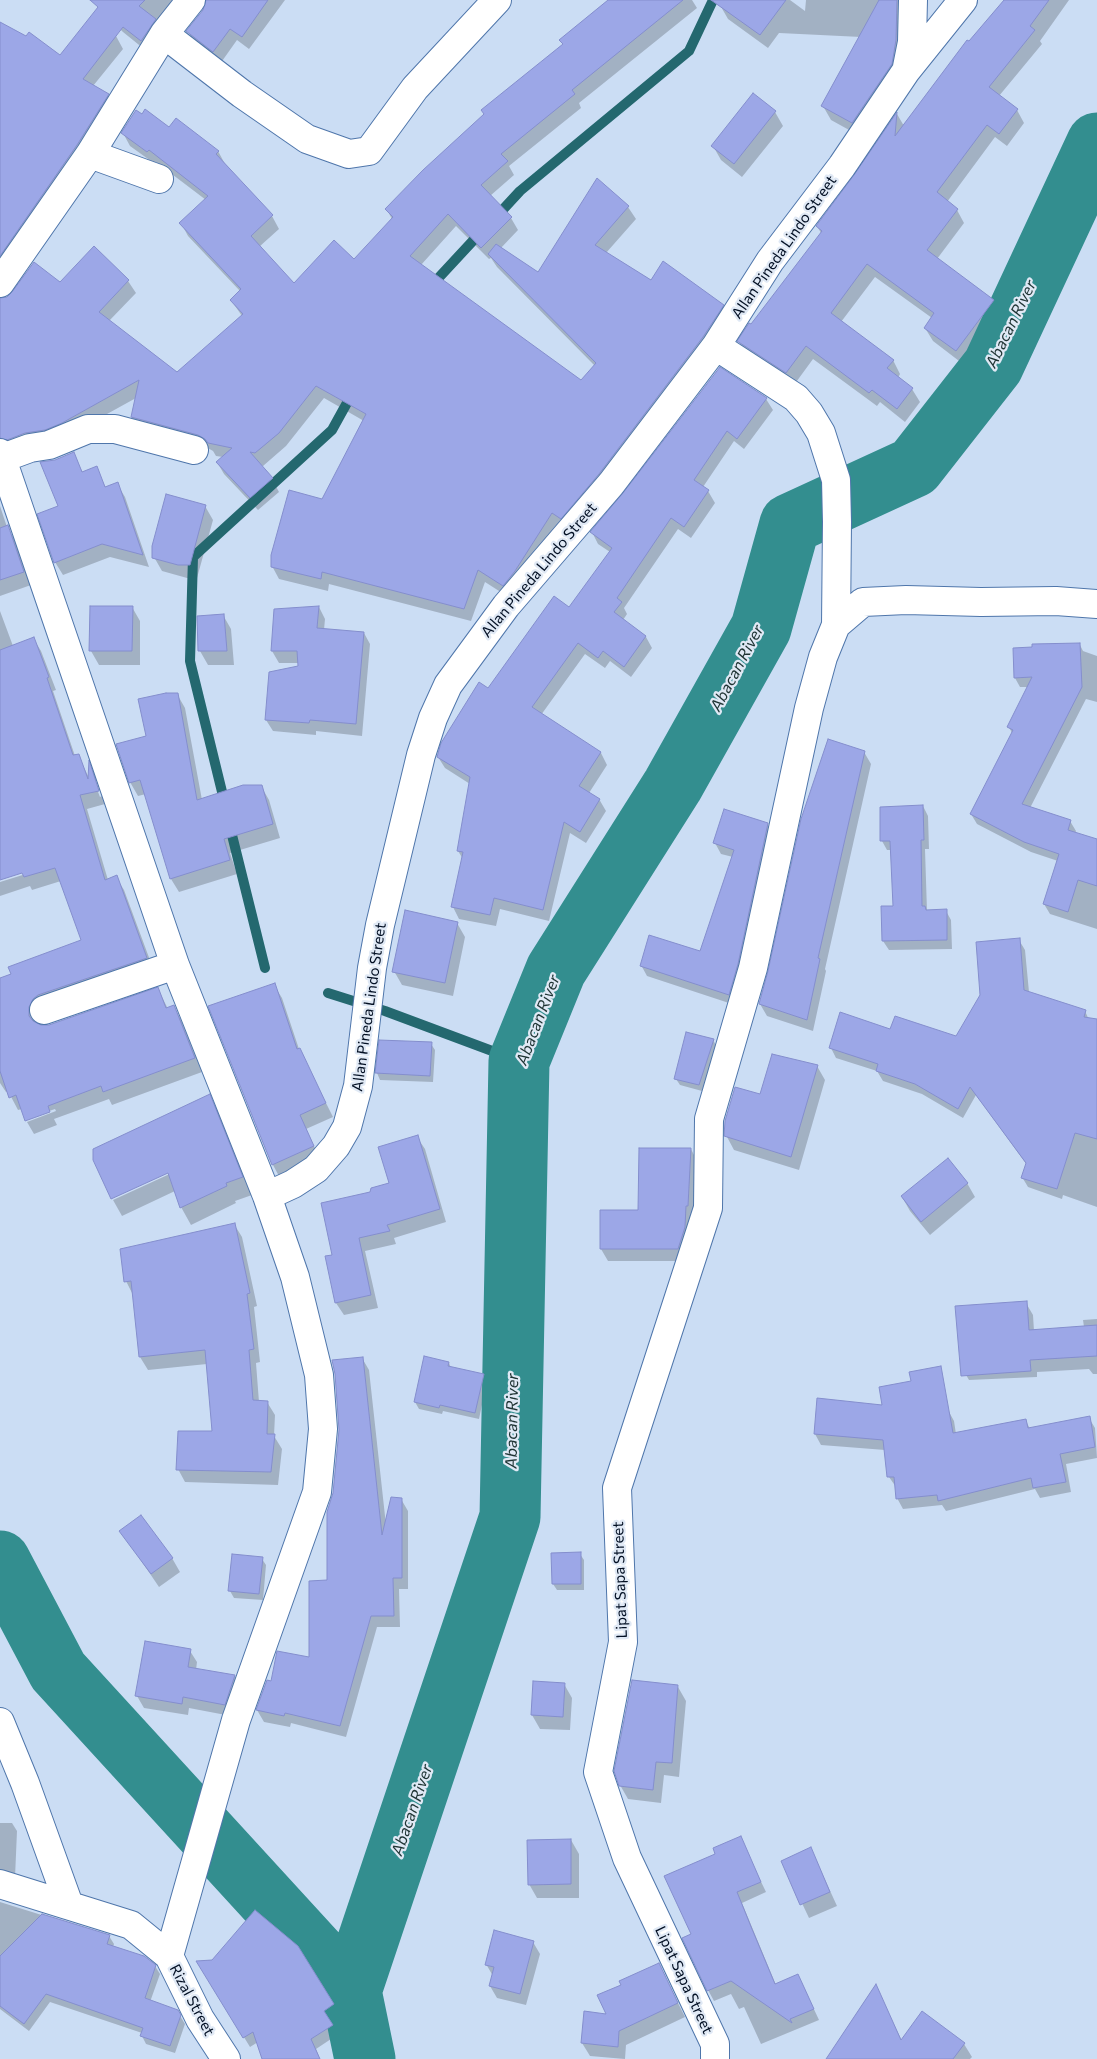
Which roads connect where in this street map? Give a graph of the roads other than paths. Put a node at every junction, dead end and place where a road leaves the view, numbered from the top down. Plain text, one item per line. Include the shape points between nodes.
1 (191, 0) edge
2 (497, 0) edge
3 (913, 0) edge
4 (963, 0) edge
5 (164, 34) junction
6 (906, 71) junction
7 (90, 154) junction
8 (159, 179) dead end
9 (0, 283) edge
10 (716, 346) junction
11 (194, 450) dead end
12 (1, 457) edge
13 (1097, 604) edge
14 (836, 625) junction
15 (175, 965) junction
16 (44, 1010) dead end
17 (267, 1196) junction
18 (0, 1722) edge
19 (0, 1884) edge
20 (69, 1905) junction
21 (172, 1947) junction
22 (226, 2059) edge
23 (715, 2059) edge

1 - 5 street
2 - 5 street via 415,88 369,151 349,154 307,139
3 - 6 street via 912,42
4 - 6 street, Allan Pineda Lindo Street
5 - 7 street
6 - 10 street, Allan Pineda Lindo Street via 842,166 770,261
7 - 8 street
7 - 9 street
10 - 14 street via 796,398 810,413 820,432 836,480
10 - 17 street, Allan Pineda Lindo Street via 611,484 506,606 448,686 421,755 380,925 355,1103 347,1127 316,1170
11 - 12 street via 115,429 88,429 49,445
12 - 15 street
13 - 14 street via 1056,601 863,602
14 - 23 street, Lipat Sapa Street via 809,708 753,968 709,1119 708,1208 617,1488 624,1642 598,1772 627,1858 715,2044
15 - 16 street
15 - 17 street
17 - 21 street via 296,1277 317,1366 323,1429 317,1492 236,1720
18 - 20 street
19 - 20 street
20 - 21 street via 131,1925
21 - 22 street, Rizal Street via 200,2018

